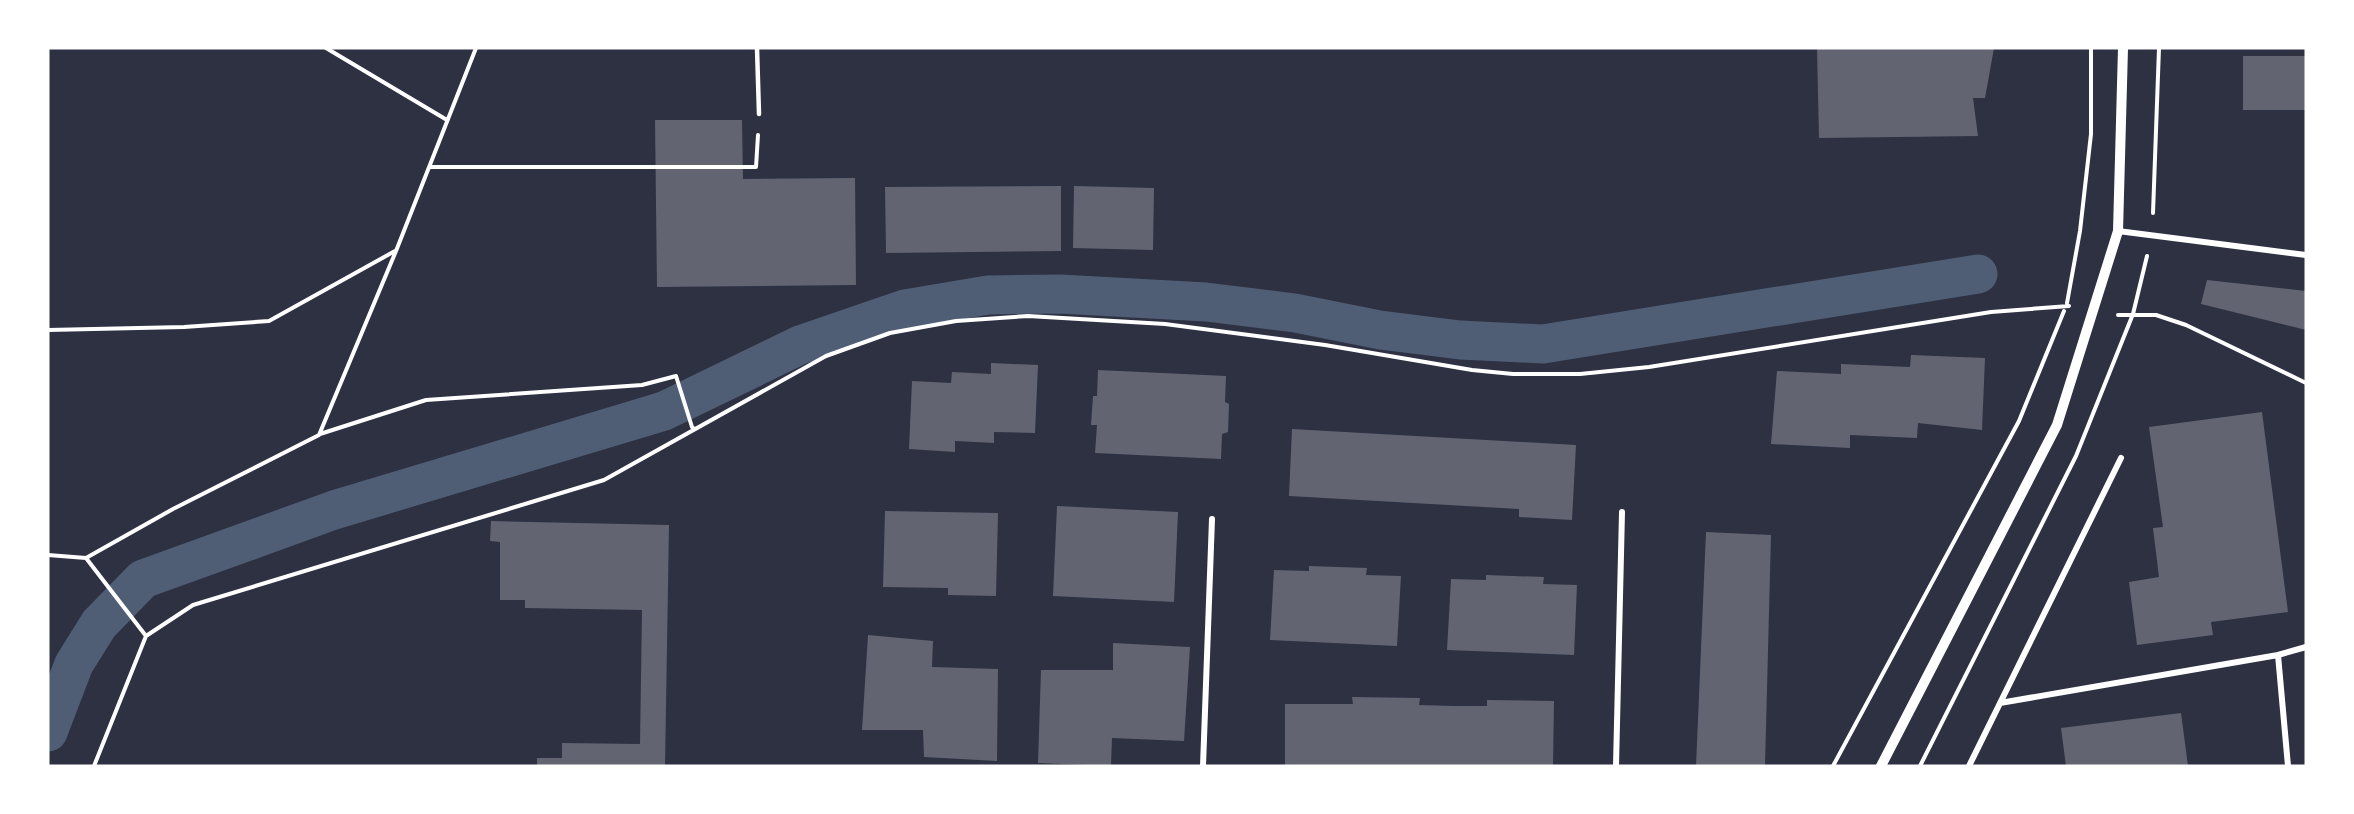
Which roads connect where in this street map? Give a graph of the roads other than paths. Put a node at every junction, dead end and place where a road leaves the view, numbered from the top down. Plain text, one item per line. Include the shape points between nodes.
1 (757, 48) edge
2 (2123, 48) edge
3 (759, 114) road end
4 (2118, 231) junction
5 (2306, 255) edge
6 (2121, 458) dead end
7 (1622, 512) dead end
8 (1212, 519) dead end
9 (2306, 647) edge
10 (2278, 655) junction
11 (2000, 704) junction
12 (1203, 766) edge
13 (1616, 766) edge
14 (1881, 766) edge
15 (1969, 766) edge
16 (2289, 766) edge

1 - 3 lane
2 - 4 street
4 - 5 street
4 - 14 street via 2056,425
6 - 11 street
7 - 13 street
8 - 12 street
9 - 10 street
10 - 11 street
10 - 16 street
11 - 15 street

